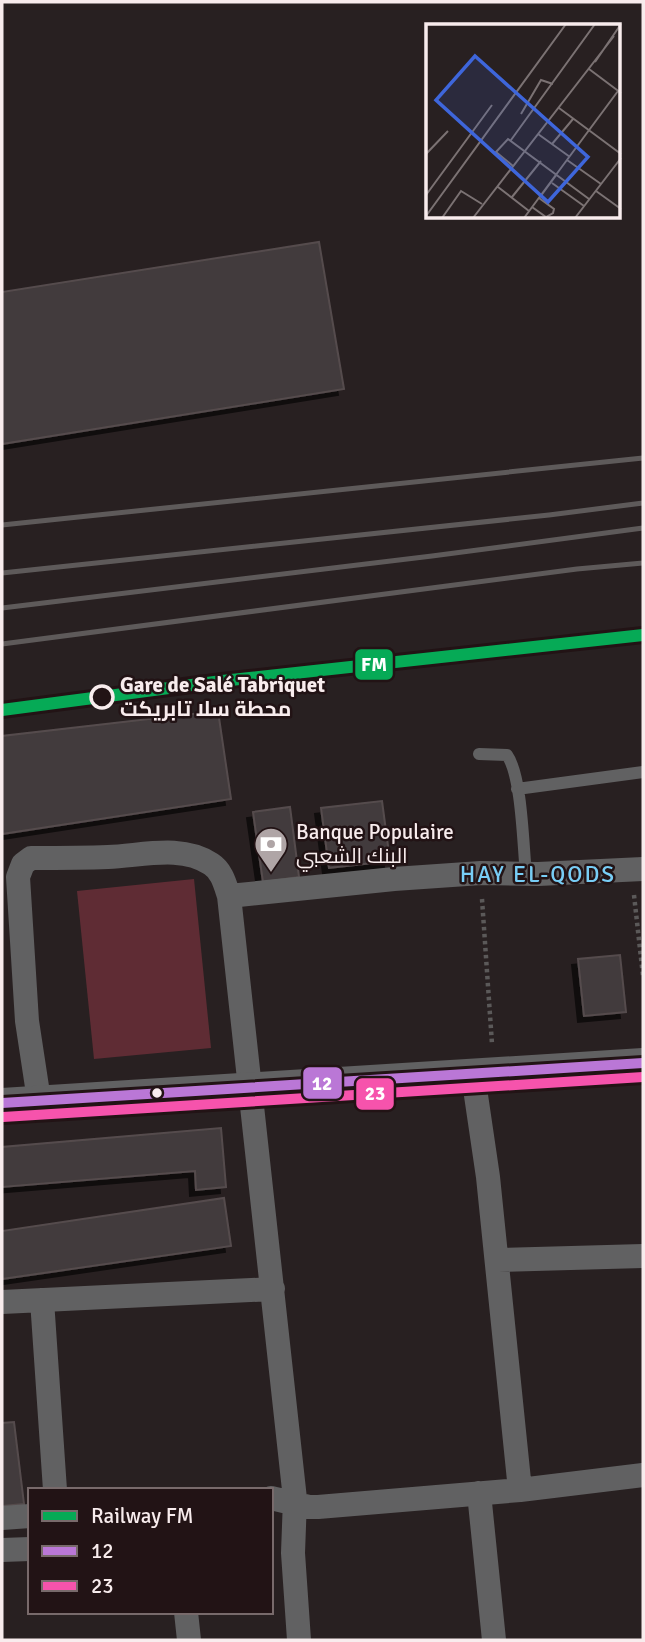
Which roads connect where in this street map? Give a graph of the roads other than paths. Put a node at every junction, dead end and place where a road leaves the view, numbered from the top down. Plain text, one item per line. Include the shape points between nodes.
1 (478, 754) dead end
2 (643, 772) edge
3 (517, 789) junction
4 (637, 869) edge
5 (526, 874) junction
6 (229, 896) junction
7 (643, 1063) edge
8 (483, 1075) junction
9 (251, 1087) junction
10 (39, 1100) junction
11 (2, 1103) edge
12 (643, 1256) edge
13 (498, 1260) junction
14 (273, 1289) junction
15 (42, 1300) junction
16 (2, 1302) edge
17 (643, 1475) edge
18 (55, 1488) edge
19 (520, 1490) junction
20 (479, 1493) junction
21 (293, 1506) edge
22 (28, 1516) edge
23 (2, 1518) edge
24 (273, 1524) edge
25 (28, 1549) edge
26 (2, 1550) edge
27 (186, 1614) edge
28 (189, 1640) edge
29 (299, 1640) edge
30 (494, 1640) edge

1 - 3 lane via 507,755
2 - 3 lane
3 - 5 lane
4 - 5 street
5 - 6 street via 481,873
6 - 9 street
6 - 10 street via 224,879 211,864 187,854 32,858 23,864 18,877 20,919 27,1021
7 - 8 street
8 - 9 street
8 - 13 street
9 - 10 street
9 - 14 street
10 - 11 street
12 - 13 street
13 - 19 street
14 - 15 street
14 - 21 street
15 - 16 street
15 - 18 street
17 - 19 street
19 - 20 street
20 - 21 street
20 - 30 street
21 - 24 street
21 - 29 street
22 - 23 street
25 - 26 street
27 - 28 street

